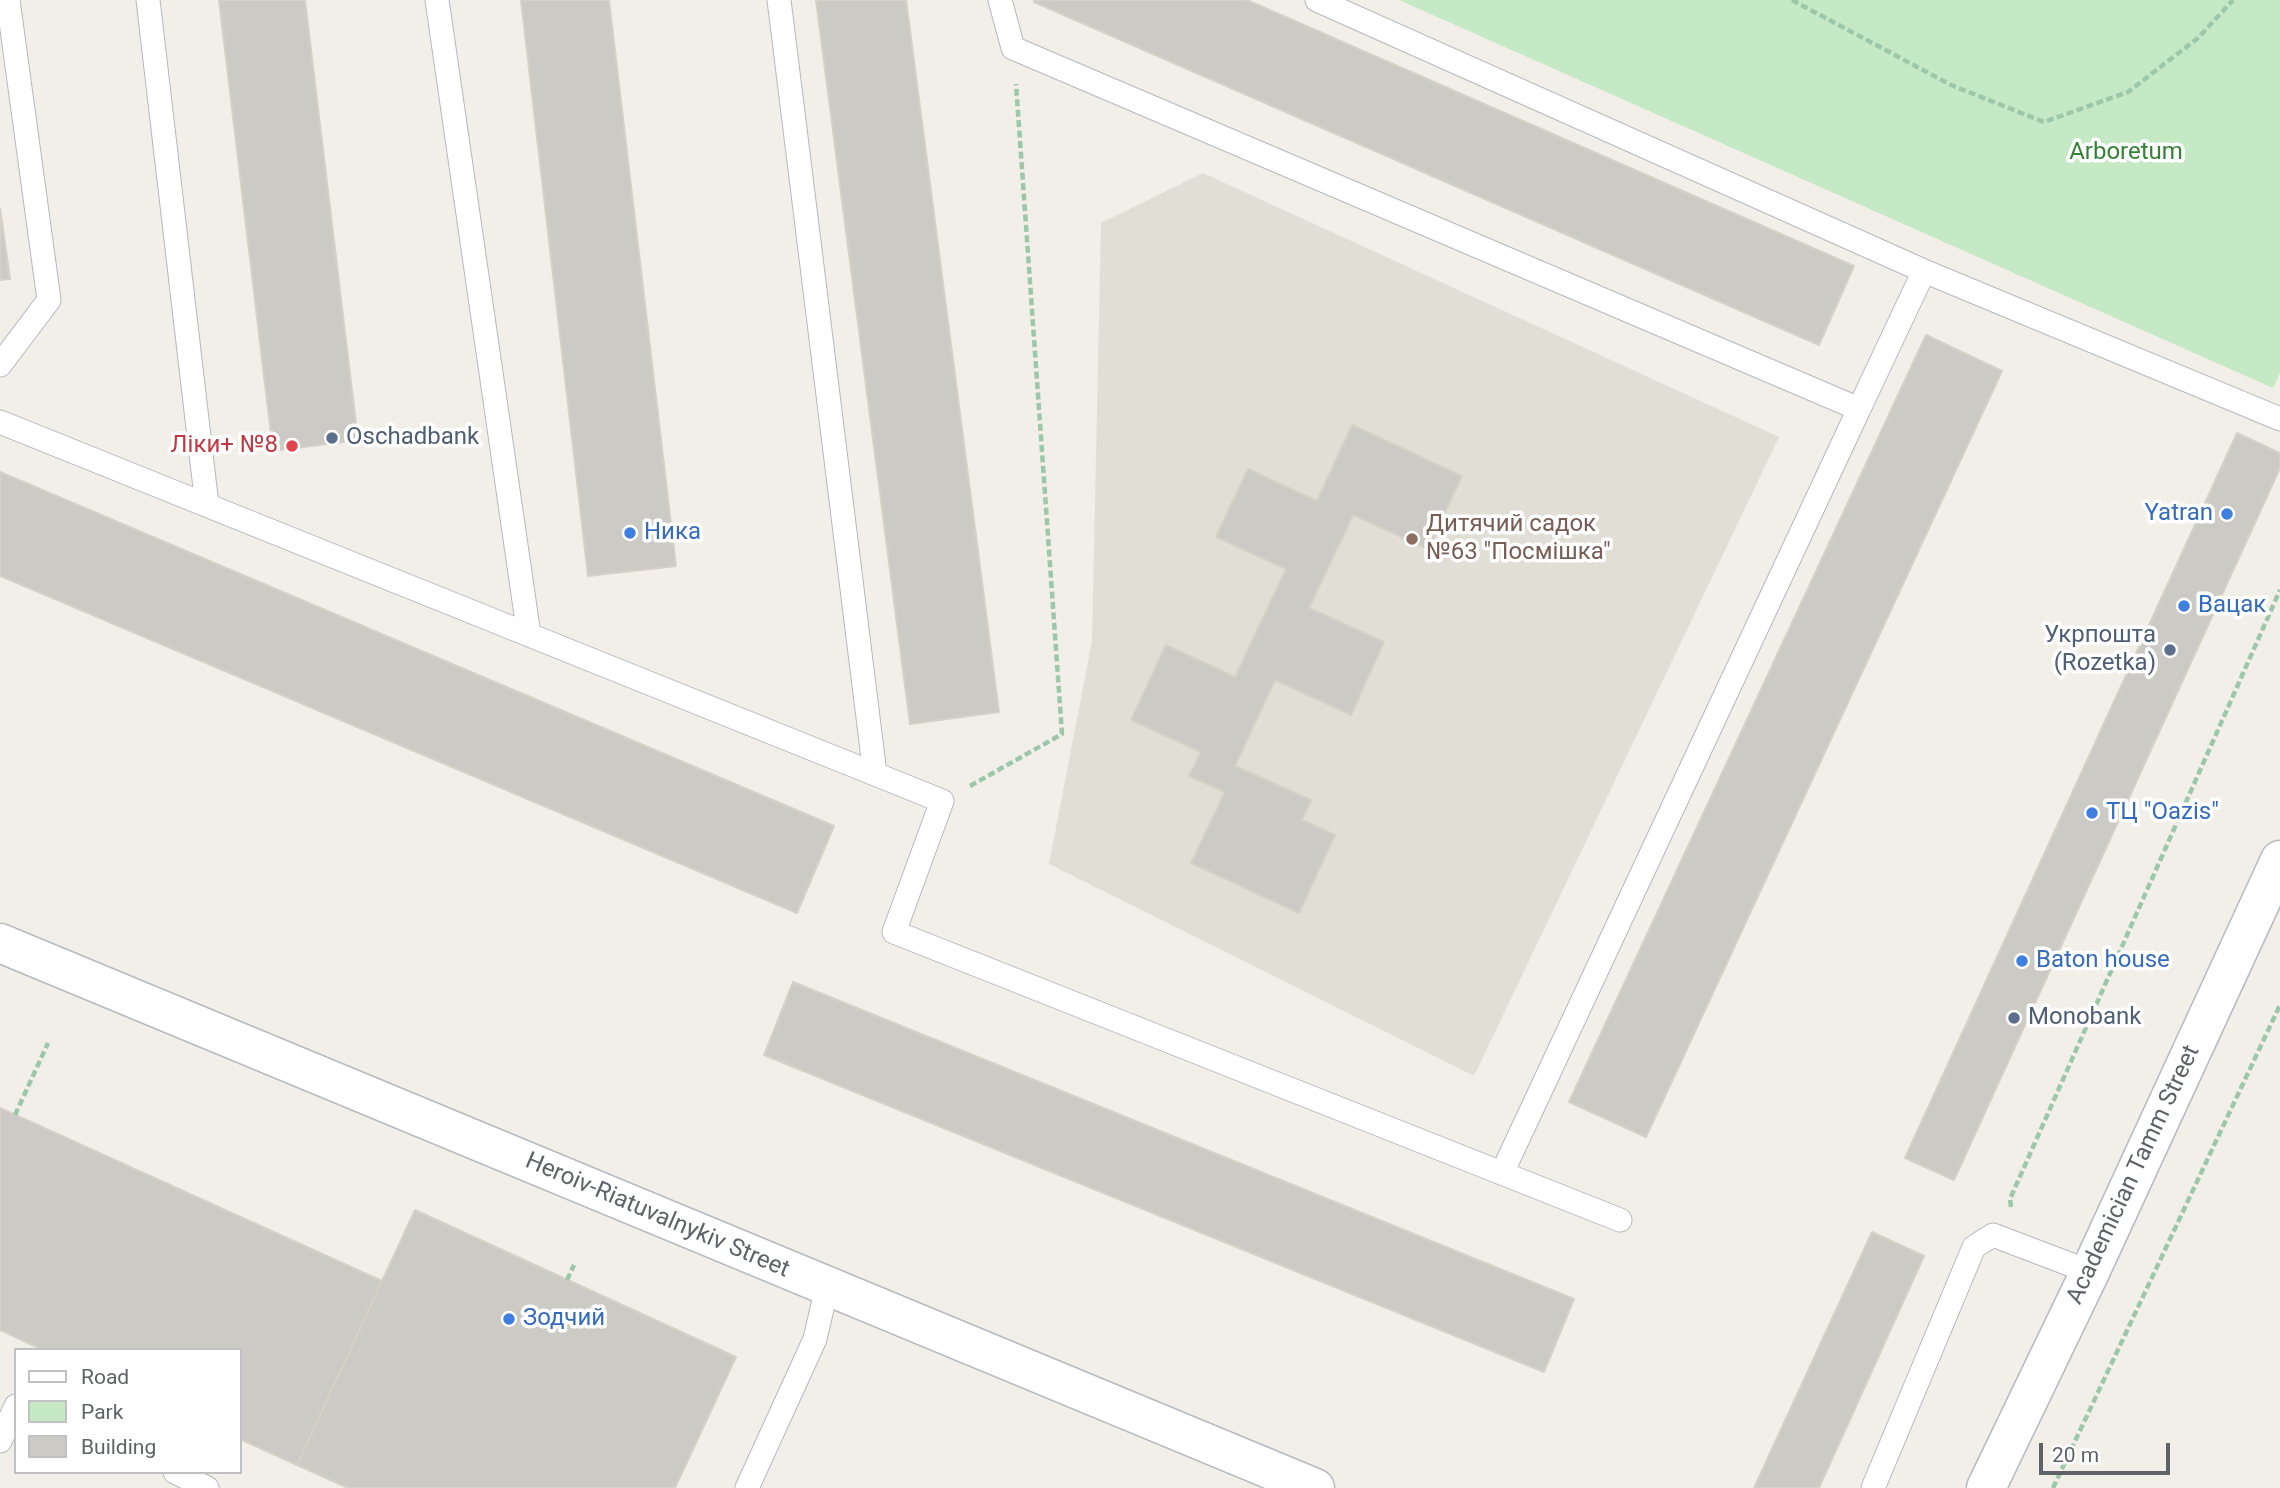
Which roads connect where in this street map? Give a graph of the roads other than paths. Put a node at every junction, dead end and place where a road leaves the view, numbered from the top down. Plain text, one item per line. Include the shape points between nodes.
1 (8, 0) edge
2 (148, 0) edge
3 (437, 0) edge
4 (779, 0) edge
5 (1000, 0) edge
6 (1317, 0) edge
7 (1924, 271) junction
8 (0, 365) edge
9 (1859, 409) junction
10 (2280, 419) edge
11 (0, 422) edge
12 (207, 505) junction
13 (529, 635) junction
14 (875, 774) junction
15 (2280, 860) edge
16 (0, 943) edge
17 (1502, 1173) junction
18 (1620, 1220) dead end
19 (2090, 1272) junction
20 (827, 1287) junction
21 (14, 1410) edge
22 (0, 1441) edge
23 (180, 1474) edge
24 (207, 1488) edge
25 (747, 1488) edge
26 (1315, 1488) edge
27 (1873, 1488) edge
28 (1986, 1488) edge

1 - 8 lane via 49,300
2 - 12 lane
3 - 13 lane
4 - 14 lane
5 - 9 lane via 1013,48
6 - 7 lane
7 - 9 lane
7 - 10 lane
9 - 17 lane
11 - 12 lane
12 - 13 lane
13 - 14 lane
14 - 17 lane via 942,801 894,932
15 - 19 main road, Academician Tamm Street
16 - 20 main road, Heroiv-Riatuvalnykiv Street
17 - 18 lane
19 - 27 lane via 1993,1235 1974,1247
19 - 28 main road, Academician Tamm Street
20 - 25 lane via 815,1339
20 - 26 main road, Heroiv-Riatuvalnykiv Street
21 - 22 lane
23 - 24 lane

